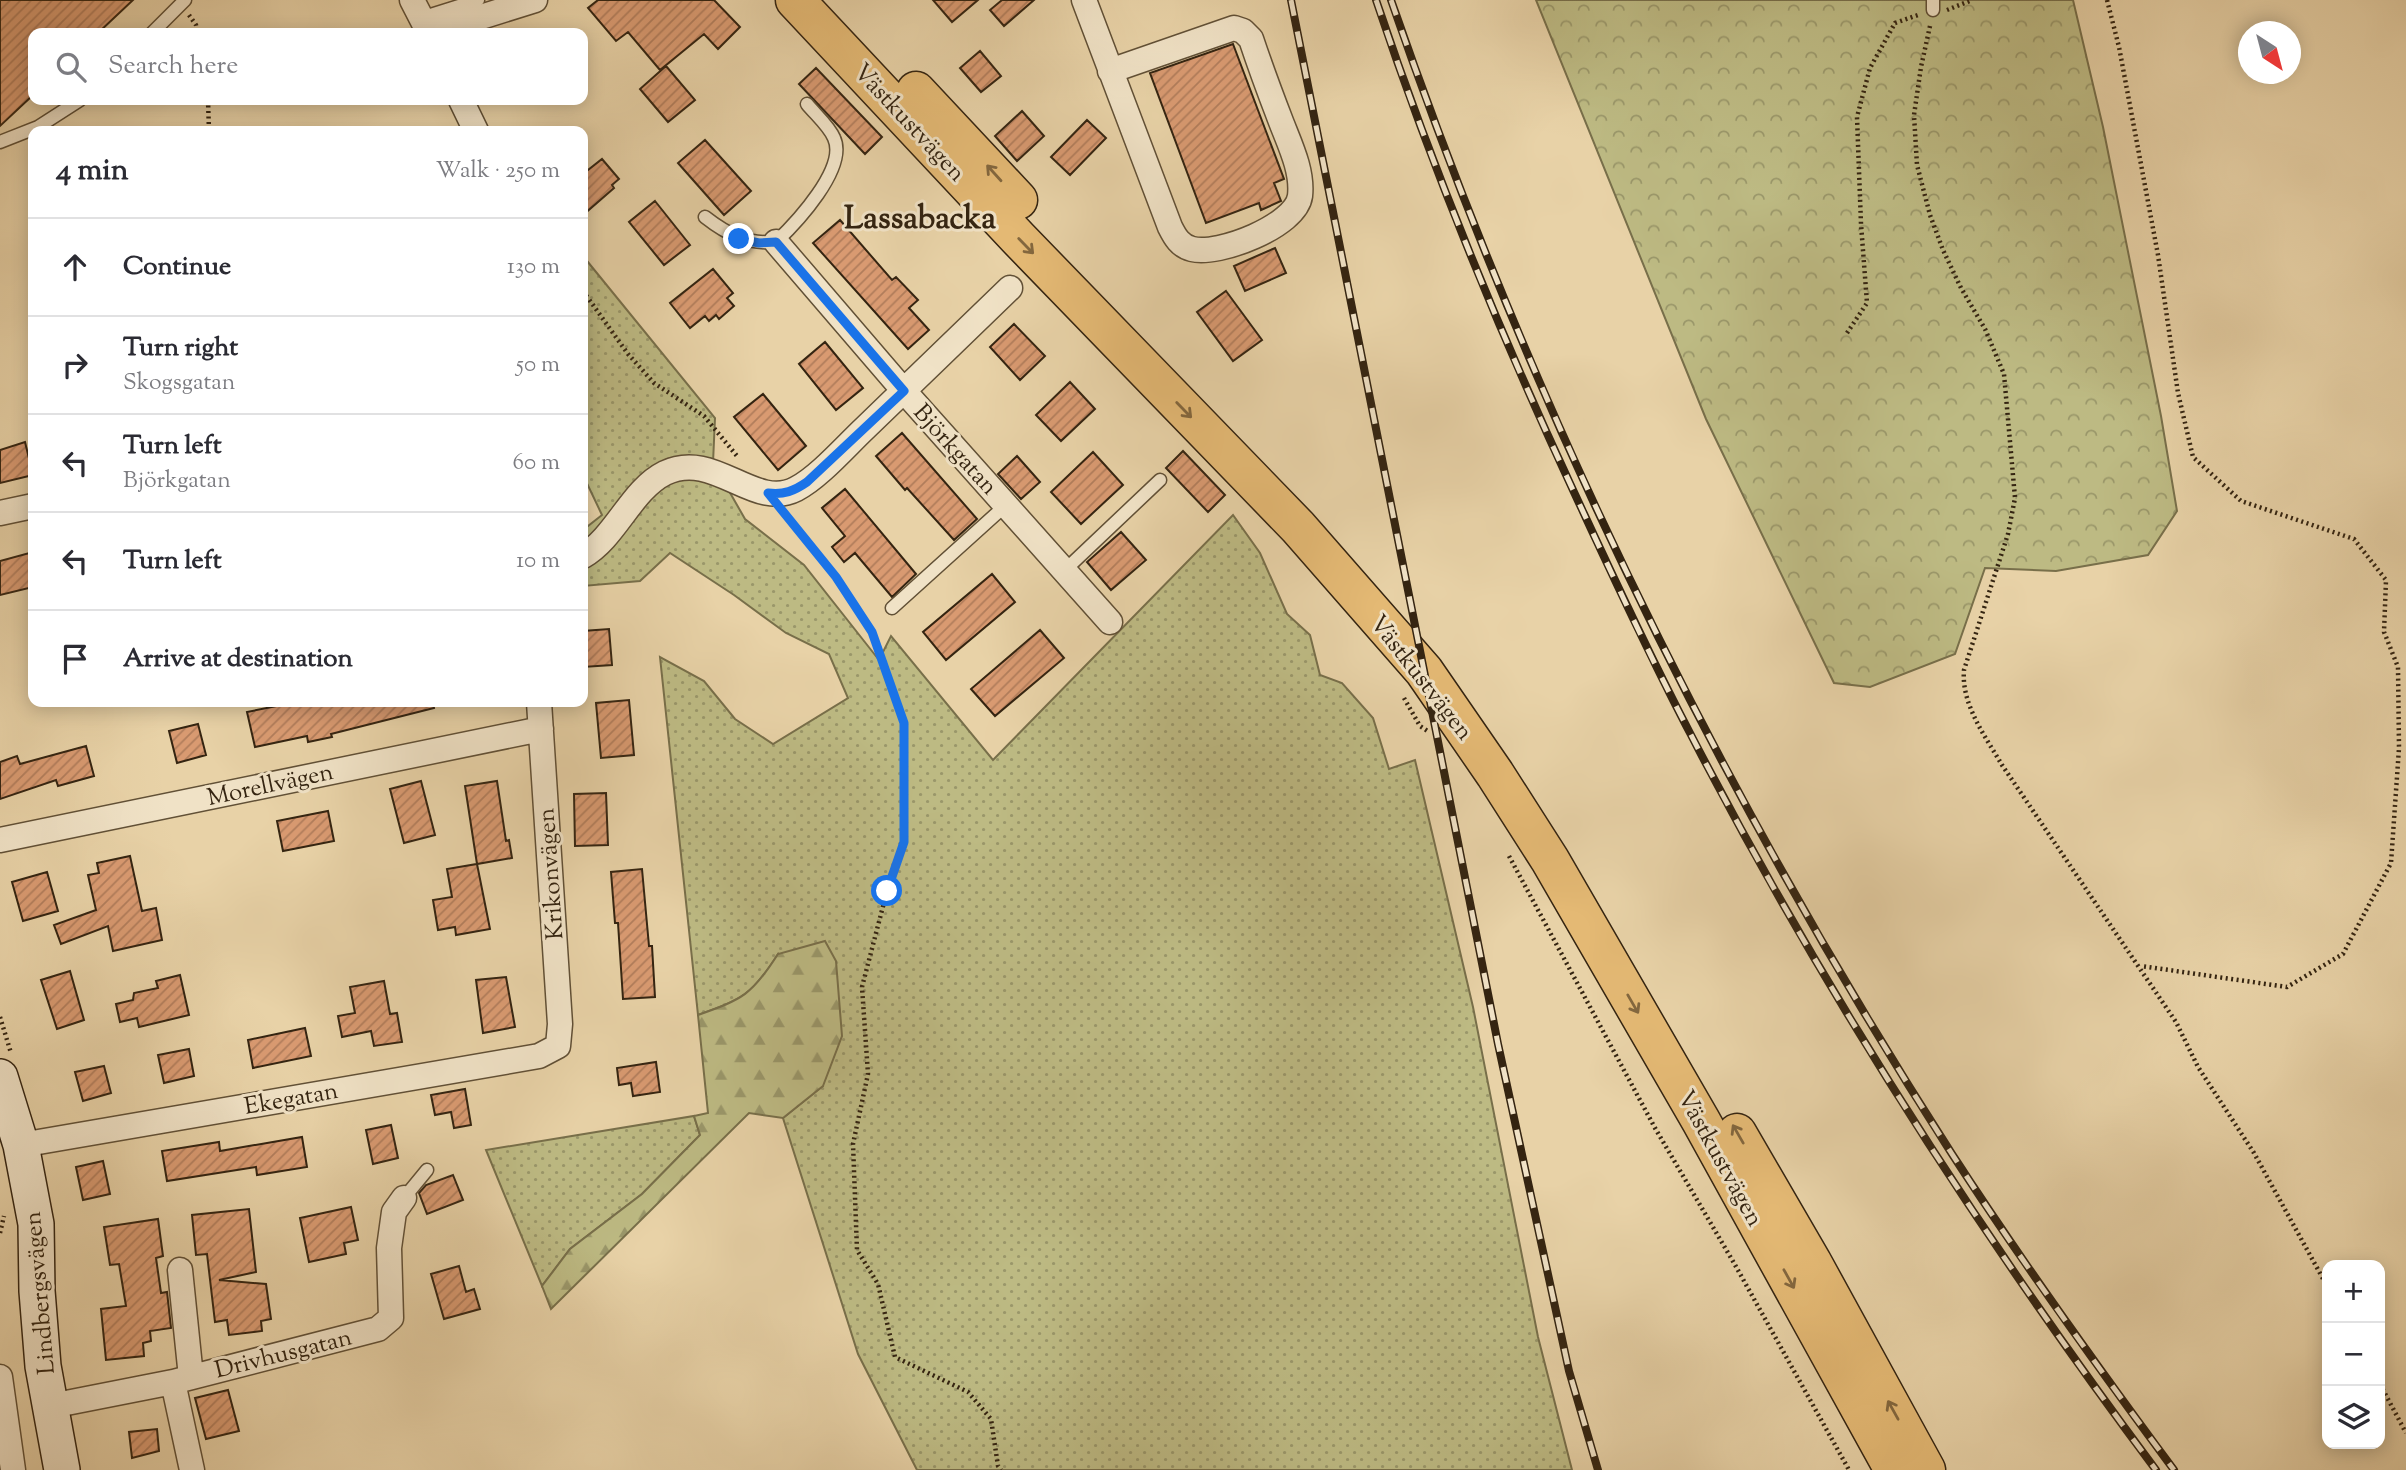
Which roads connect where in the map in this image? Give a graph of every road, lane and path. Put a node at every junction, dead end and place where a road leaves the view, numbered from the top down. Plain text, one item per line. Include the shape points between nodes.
1 (185, 0) edge
2 (478, 0) edge
3 (535, 0) edge
4 (795, 0) edge
5 (829, 0) edge
6 (1084, 0) edge
7 (1972, 0) edge
8 (2108, 0) edge
9 (1933, 5) edge
10 (423, 21) edge
11 (157, 28) edge
12 (1110, 71) junction
13 (807, 104) dead end
14 (71, 105) edge
15 (208, 105) edge
16 (463, 105) edge
17 (40, 126) edge
18 (209, 126) edge
19 (474, 126) edge
20 (28, 131) edge
21 (0, 142) edge
22 (705, 217) dead end
23 (776, 242) junction
24 (1010, 288) dead end
25 (588, 298) edge
26 (1847, 333) dead end
27 (904, 391) junction
28 (1160, 480) dead end
29 (768, 493) junction
30 (1006, 505) junction
31 (28, 507) edge
32 (0, 513) edge
33 (588, 553) edge
34 (1064, 571) junction
35 (891, 608) dead end
36 (1110, 622) dead end
37 (1401, 692) dead end
38 (539, 707) edge
39 (541, 729) junction
40 (1438, 739) dead end
41 (0, 839) edge
42 (1506, 850) dead end
43 (2140, 966) junction
44 (558, 1046) joint
45 (0, 1077) edge
46 (21, 1145) junction
47 (427, 1170) dead end
48 (404, 1198) joint
49 (180, 1270) dead end
50 (2322, 1277) edge
51 (0, 1377) edge
52 (182, 1380) junction
53 (2381, 1386) edge
54 (51, 1406) junction
55 (2406, 1433) edge
56 (13, 1470) edge
57 (62, 1470) edge
58 (192, 1470) edge
59 (1001, 1470) edge
60 (1849, 1470) edge
61 (1894, 1470) edge
62 (1926, 1470) edge

1 - 11 lane
2 - 10 lane
3 - 10 street
4 -> 61 main road, Västkustvägen via 1298,527 1424,671 1550,860
62 -> 5 main road, Västkustvägen via 1812,1262 1577,860 1456,677 1319,516
6 - 12 street
7 - 9 path via 1950,10
8 - 43 path via 2193,457 2241,501 2354,539 2386,580 2384,632 2398,667 2399,748 2391,863 2343,954 2287,987
9 - 26 path via 1895,23 1870,68 1857,117 1867,303
9 - 43 path via 1914,115 1917,165 1943,250 2004,374 2015,498 1962,686 2002,765
12 - 12 street via 1170,227 1182,244 1212,250 1269,230 1296,210 1300,182 1294,159 1251,39 1243,32 1234,28
13 - 23 lane via 835,138 837,149 810,206
14 - 17 lane
15 - 18 path
16 - 19 street
20 - 21 lane
22 - 23 lane via 739,239
23 - 27 street, Björkgatan
24 - 27 street
25 - 29 path via 654,383 704,416
27 - 29 street via 807,482 782,494
27 - 30 street, Björkgatan
28 - 34 lane
29 - 33 street via 708,469 665,473
29 - 59 path via 836,577 872,632 904,723 904,842 862,987 868,1074 853,1144 857,1250 878,1284 895,1357 968,1392 991,1419
30 - 34 street, Björkgatan
30 - 35 lane
31 - 32 street
34 - 36 street, Björkgatan
37 - 40 path via 1420,726
38 - 39 street, Krikonvägen
39 - 41 street, Morellvägen
39 - 44 street, Krikonvägen
42 - 60 path via 1655,1128
43 - 50 path via 2176,1022 2198,1068 2254,1153
44 - 46 street, Ekegatan via 539,1056
45 - 46 street, Lindbergsvägen
46 - 54 street, Lindbergsvägen via 36,1224 42,1353
47 - 48 lane
48 - 52 street, Drivhusgatan via 394,1212 389,1248 391,1318 378,1329
49 - 52 street
51 - 56 street
52 - 54 street, Drivhusgatan
52 - 58 street
53 - 55 path
54 - 57 street, Lindbergsvägen

